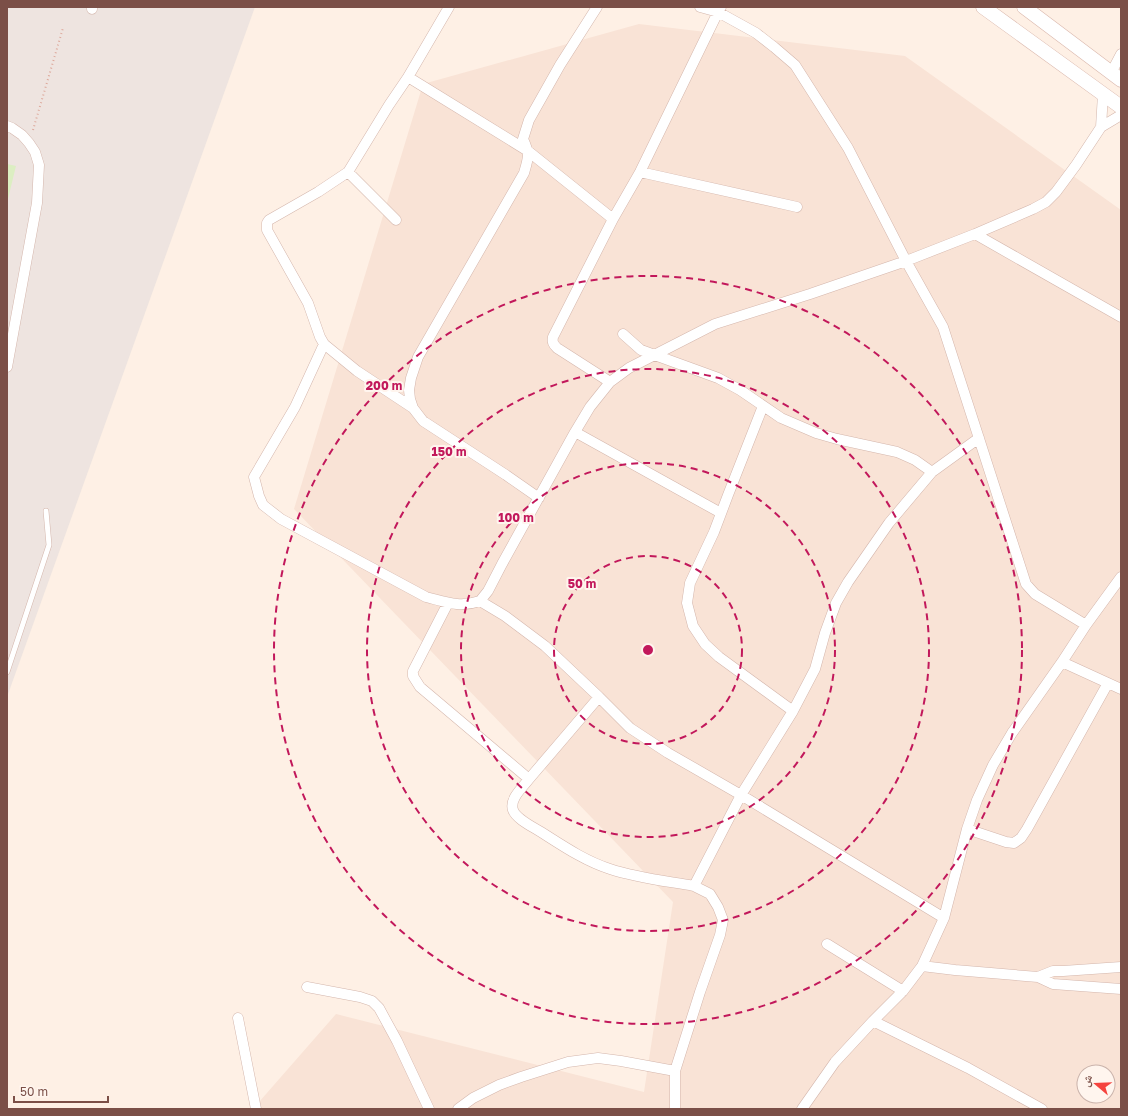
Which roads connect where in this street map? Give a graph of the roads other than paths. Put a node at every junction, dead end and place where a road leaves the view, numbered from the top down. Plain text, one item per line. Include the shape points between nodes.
1 (449, 7) edge
2 (597, 7) edge
3 (700, 7) edge
4 (983, 7) edge
5 (1024, 7) edge
6 (719, 9) edge
7 (1078, 48) junction
8 (1121, 54) edge
9 (1066, 66) junction
10 (408, 77) junction
11 (1116, 77) edge
12 (1103, 94) junction
13 (1121, 107) edge
14 (1121, 115) edge
15 (7, 126) edge
16 (1101, 126) junction
17 (528, 151) junction
18 (348, 172) junction
19 (640, 172) junction
20 (797, 207) dead end
21 (613, 219) junction
22 (396, 220) dead end
23 (975, 234) junction
24 (906, 261) junction
25 (1121, 317) edge
26 (623, 334) dead end
27 (324, 344) junction
28 (9, 347) edge
29 (655, 355) junction
30 (7, 367) edge
31 (610, 382) junction
32 (763, 406) junction
33 (413, 408) junction
34 (575, 432) junction
35 (979, 438) junction
36 (932, 472) junction
37 (538, 498) junction
38 (46, 511) dead end
39 (721, 513) junction
40 (1121, 577) edge
41 (480, 601) junction
42 (448, 603) junction
43 (1086, 626) junction
44 (1062, 662) junction
45 (7, 672) edge
46 (1108, 683) junction
47 (1121, 689) edge
48 (599, 697) junction
49 (793, 711) junction
50 (530, 779) junction
51 (741, 795) junction
52 (967, 829) junction
53 (694, 886) junction
54 (944, 918) junction
55 (827, 944) dead end
56 (922, 966) junction
57 (1121, 967) edge
58 (1038, 976) junction
59 (307, 987) dead end
60 (1121, 989) edge
61 (904, 991) junction
62 (238, 1018) dead end
63 (873, 1021) junction
64 (675, 1070) junction
65 (256, 1109) edge
66 (429, 1109) edge
67 (458, 1109) edge
68 (675, 1109) edge
69 (802, 1109) edge
70 (1042, 1109) edge

1 - 10 street
2 - 17 street via 529,120 523,139
3 - 6 street
4 - 9 main road
5 - 7 main road
6 - 19 street
6 - 24 street via 756,33 795,64 848,148
7 - 9 main road
7 - 11 main road
8 - 11 street
9 - 12 main road
10 - 17 street
10 - 18 street
12 - 13 main road
12 - 16 street
14 - 16 street
15 - 28 street via 22,134 35,152 39,165 37,203
16 - 23 street via 1076,165 1046,202
17 - 21 street
17 - 33 street via 524,173 418,357 409,390
18 - 22 street
18 - 27 street via 269,220 266,226 308,303
19 - 20 street
19 - 21 street
21 - 31 street via 553,337 553,344 557,348
23 - 24 street
23 - 25 street
24 - 29 street via 716,324
24 - 35 street via 943,327
26 - 29 street via 641,350
27 - 33 street via 357,371
27 - 42 street via 295,407 254,477 258,496 263,505 281,519 426,597
28 - 30 street
29 - 31 street via 629,368
29 - 32 street via 718,378
31 - 34 street via 590,407
32 - 36 street via 781,418 816,432 906,455
32 - 39 street
33 - 37 street via 423,421
34 - 37 street
34 - 39 street
35 - 36 street
35 - 43 street via 1026,584 1035,594
36 - 49 street via 889,523 848,582 836,603 816,669
37 - 41 street via 488,591
38 - 45 lane via 49,545
39 - 49 street via 690,583 688,603 693,626 705,644 719,657
40 - 43 street
41 - 42 street via 469,604
41 - 48 street via 545,646
42 - 50 street via 413,671 413,676 420,687
43 - 44 street
44 - 46 street
44 - 52 street via 1012,733 993,765
46 - 47 street
46 - 52 street via 1021,838 1014,843 1006,842
48 - 50 street
48 - 51 street via 630,728
49 - 51 street
50 - 53 street via 513,800 513,811 521,820 582,857 610,869
51 - 53 street
51 - 54 street
52 - 54 street
53 - 64 street via 710,894 718,906 722,920 720,935
54 - 56 street
55 - 61 street
56 - 58 street
56 - 61 street
57 - 58 street via 1053,971
58 - 60 street via 1053,984
59 - 66 street via 372,1001 379,1008 397,1041
61 - 63 street
62 - 65 street
63 - 69 street via 835,1062
63 - 70 street via 968,1068
64 - 67 street via 598,1058 568,1062 499,1085
64 - 68 street

